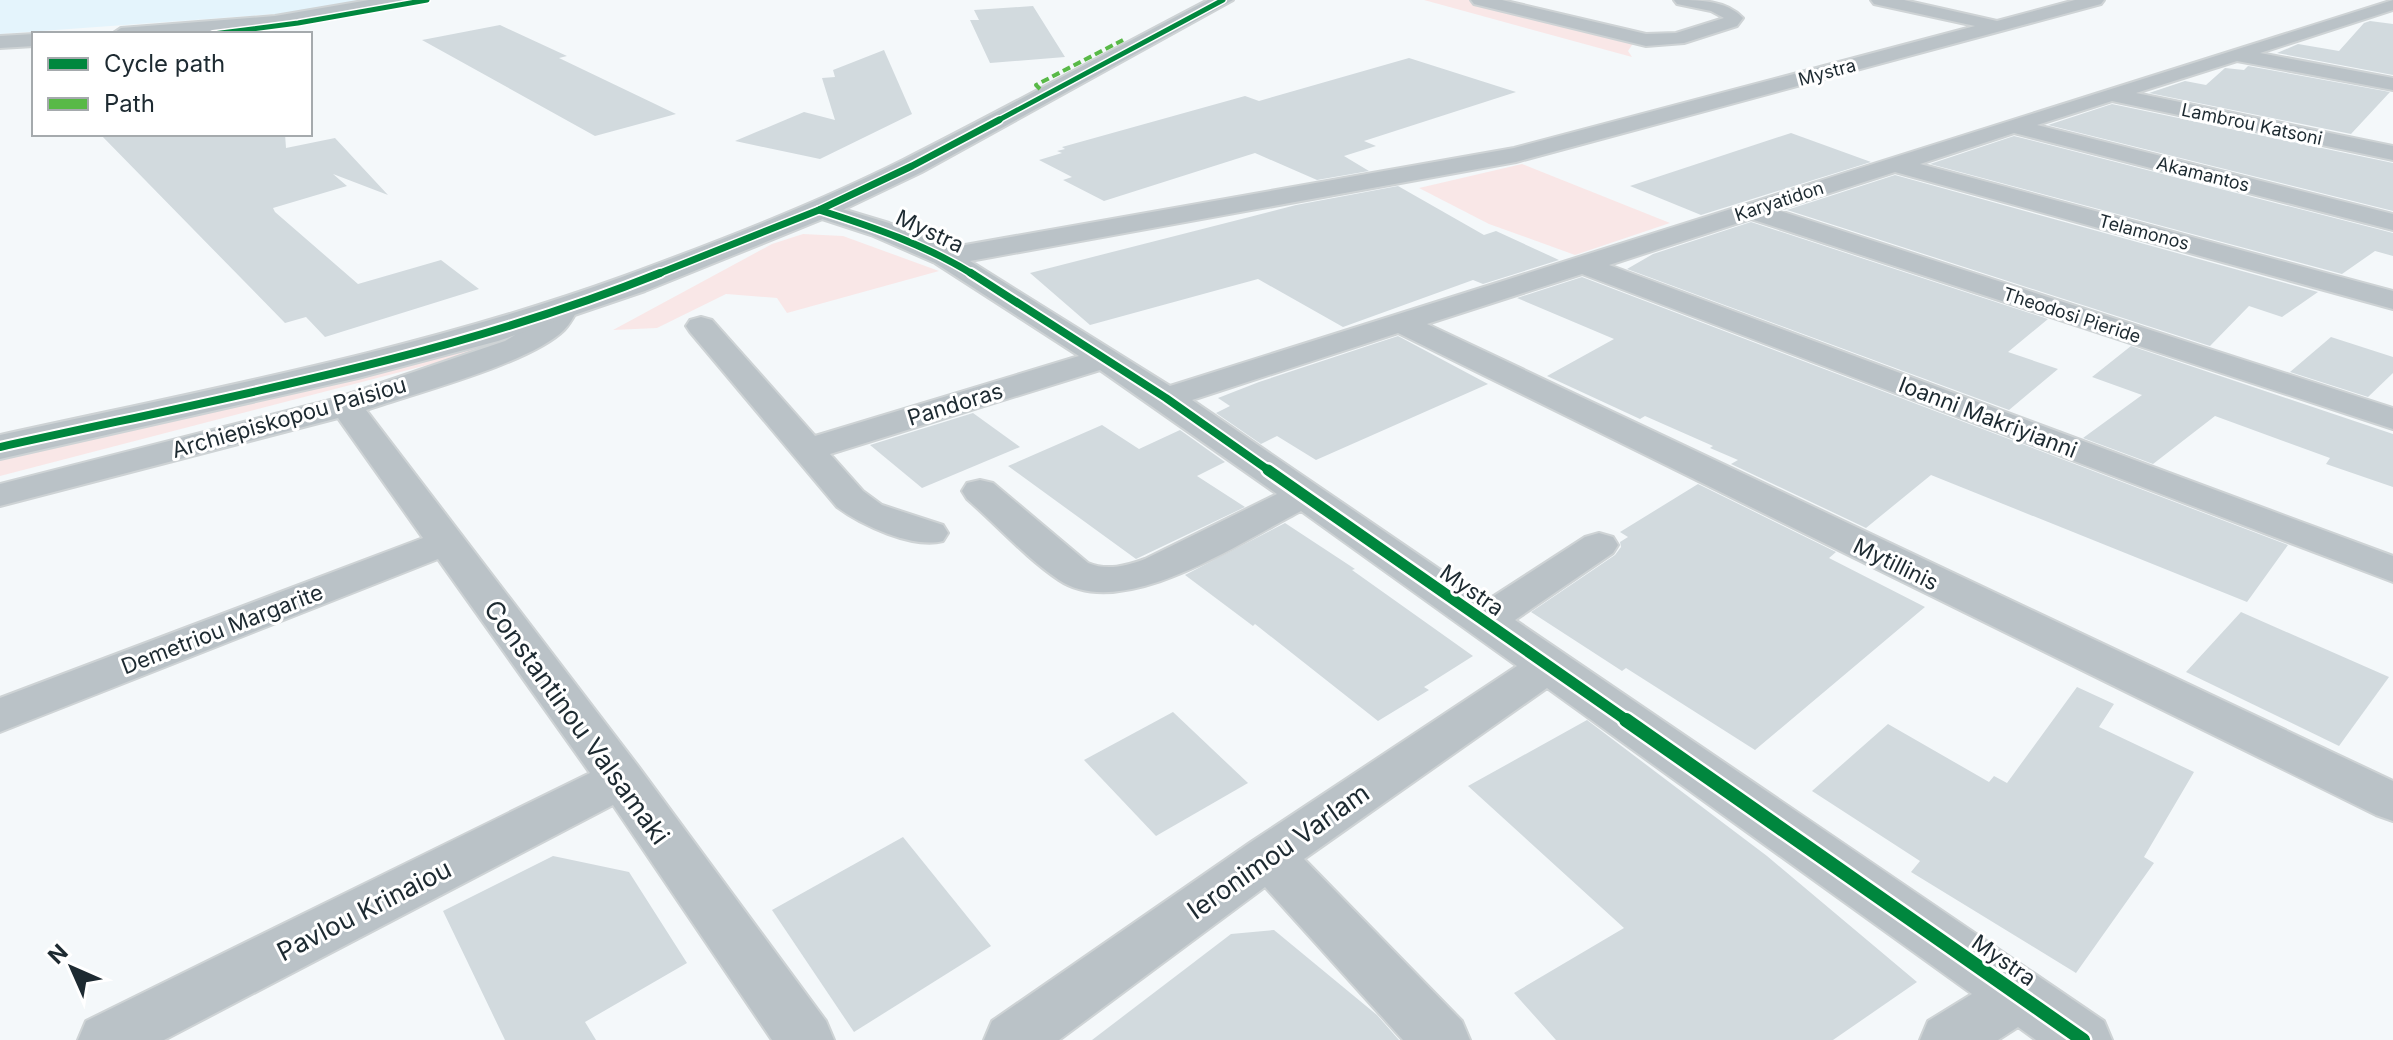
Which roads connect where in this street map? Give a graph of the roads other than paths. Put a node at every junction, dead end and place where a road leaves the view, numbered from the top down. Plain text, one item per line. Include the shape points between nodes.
1 (401, 0) edge
2 (1223, 0) edge
3 (1480, 0) edge
4 (1683, 0) edge
5 (1880, 0) edge
6 (2095, 0) edge
7 (2391, 5) edge
8 (1997, 26) junction
9 (145, 32) edge
10 (32, 40) edge
11 (0, 42) edge
12 (2235, 54) junction
13 (2393, 84) edge
14 (2110, 94) junction
15 (2013, 126) junction
16 (2393, 153) edge
17 (1894, 164) junction
18 (819, 210) junction
19 (1750, 210) junction
20 (2393, 222) edge
21 (715, 251) junction
22 (945, 257) junction
23 (1582, 264) junction
24 (2393, 300) edge
25 (1400, 323) junction
26 (701, 326) dead end
27 (512, 337) junction
28 (1102, 359) junction
29 (1166, 398) junction
30 (346, 406) junction
31 (2393, 419) edge
32 (0, 426) edge
33 (0, 447) edge
34 (809, 449) junction
35 (980, 491) dead end
36 (0, 495) edge
37 (1303, 495) junction
38 (929, 533) dead end
39 (444, 543) junction
40 (1599, 545) dead end
41 (2393, 570) edge
42 (1483, 622) junction
43 (1547, 667) junction
44 (0, 716) edge
45 (621, 779) junction
46 (2393, 802) edge
47 (1269, 856) junction
48 (2020, 995) junction
49 (107, 1040) edge
50 (805, 1040) edge
51 (1013, 1040) edge
52 (1441, 1040) edge
53 (1949, 1040) edge
54 (2083, 1040) edge

1 - 9 street via 275,21
2 - 18 street
3 - 4 street via 1646,40 1677,39 1734,18
5 - 8 street
6 - 8 street, Mystra
7 - 12 street, Karyatidon
8 - 22 street, Mystra via 1516,155
10 - 11 street
12 - 13 street
12 - 14 street, Karyatidon
14 - 15 street, Karyatidon
14 - 16 street, Lambrou Katsoni
15 - 17 street, Karyatidon
15 - 20 street, Akamantos
17 - 19 street, Karyatidon
17 - 24 street, Telamonos
18 - 21 street
18 - 22 street, Mystra
19 - 23 street, Karyatidon
19 - 31 street, Theodosi Pieride
21 - 27 street via 563,309
21 - 32 street via 441,329
22 - 28 street, Mystra
23 - 25 street, Karyatidon
23 - 41 street, Ioanni Makriyianni
25 - 29 street, Karyatidon
25 - 46 street, Mytillinis
26 - 34 street
27 - 30 street, Archiepiskopou Paisiou
27 - 33 street
28 - 29 street, Mystra
28 - 34 street, Pandoras
29 - 37 street, Mystra
30 - 36 street, Archiepiskopou Paisiou
30 - 39 street, Constantinou Valsamaki
34 - 38 street via 850,499 869,513
35 - 37 street via 1074,572 1096,581 1132,578 1159,568
37 - 42 street, Mystra
39 - 44 street, Demetriou Margarite
39 - 45 street, Constantinou Valsamaki
40 - 42 street
42 - 43 street, Mystra
43 - 47 street, Ieronimou Varlam
43 - 48 street, Mystra
45 - 49 street, Pavlou Krinaiou
45 - 50 street, Constantinou Valsamaki
47 - 51 street, Ieronimou Varlam
47 - 52 street
48 - 53 street
48 - 54 street, Mystra

